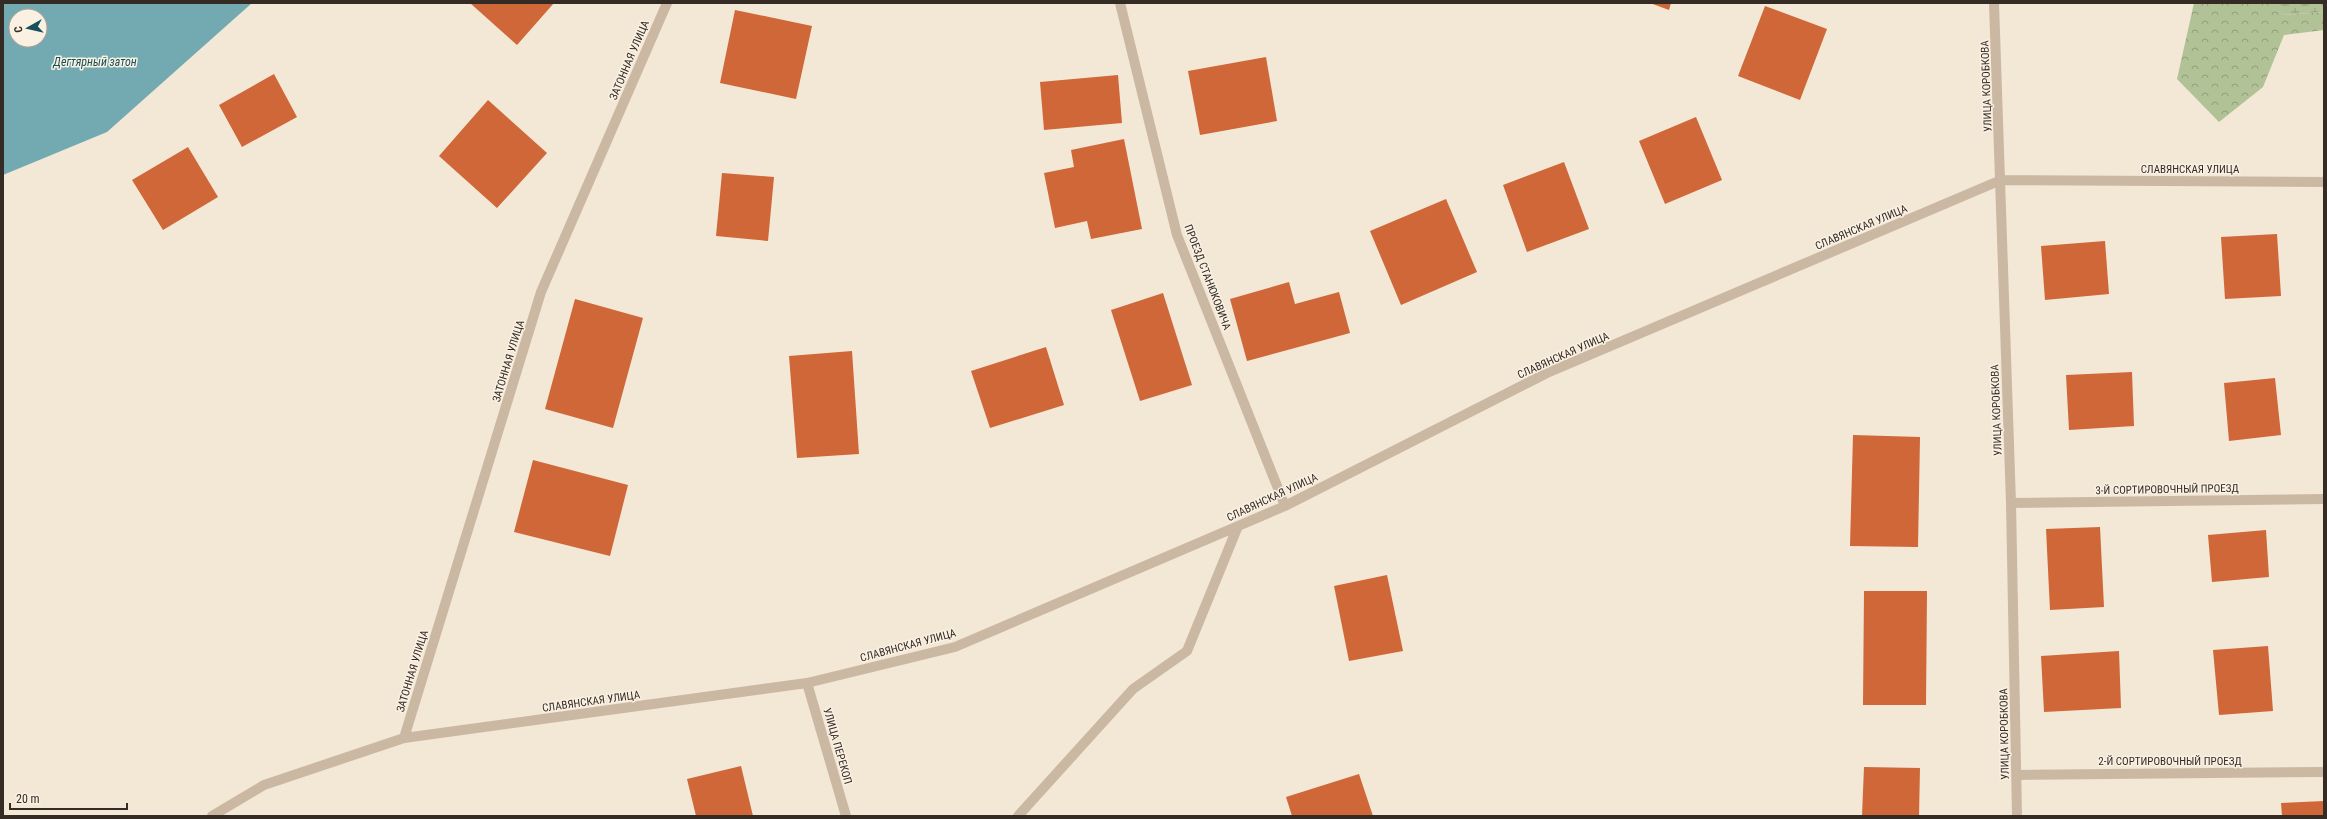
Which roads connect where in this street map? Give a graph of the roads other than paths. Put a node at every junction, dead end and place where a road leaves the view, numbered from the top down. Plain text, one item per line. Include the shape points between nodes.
1 (667, 3) edge
2 (1120, 3) edge
3 (1994, 3) edge
4 (2001, 180) junction
5 (2324, 182) edge
6 (2324, 499) edge
7 (2011, 503) junction
8 (1286, 506) junction
9 (1238, 526) junction
10 (807, 683) junction
11 (404, 738) junction
12 (2324, 772) edge
13 (2017, 774) junction
14 (212, 816) edge
15 (846, 816) edge
16 (1018, 816) edge
17 (2017, 816) edge

1 - 11 street, ЗАТОННАЯ УЛИЦА via 541,292
2 - 8 street, ПРОЕЗД СТАНЮКОВИЧА via 1177,235
3 - 4 street, УЛИЦА КОРОБКОВА
4 - 5 street, СЛАВЯНСКАЯ УЛИЦА
4 - 7 street, УЛИЦА КОРОБКОВА
4 - 8 street, СЛАВЯНСКАЯ УЛИЦА via 1547,373
6 - 7 street, 3-Й СОРТИРОВОЧНЫЙ ПРОЕЗД
7 - 13 street, УЛИЦА КОРОБКОВА
8 - 9 street, СЛАВЯНСКАЯ УЛИЦА
9 - 10 street, СЛАВЯНСКАЯ УЛИЦА via 955,647
9 - 16 street via 1187,651 1133,689
10 - 11 street, СЛАВЯНСКАЯ УЛИЦА
10 - 15 street, УЛИЦА ПЕРЕКОП
11 - 14 street, СЛАВЯНСКАЯ УЛИЦА via 264,785
12 - 13 street, 2-Й СОРТИРОВОЧНЫЙ ПРОЕЗД
13 - 17 street, УЛИЦА КОРОБКОВА

